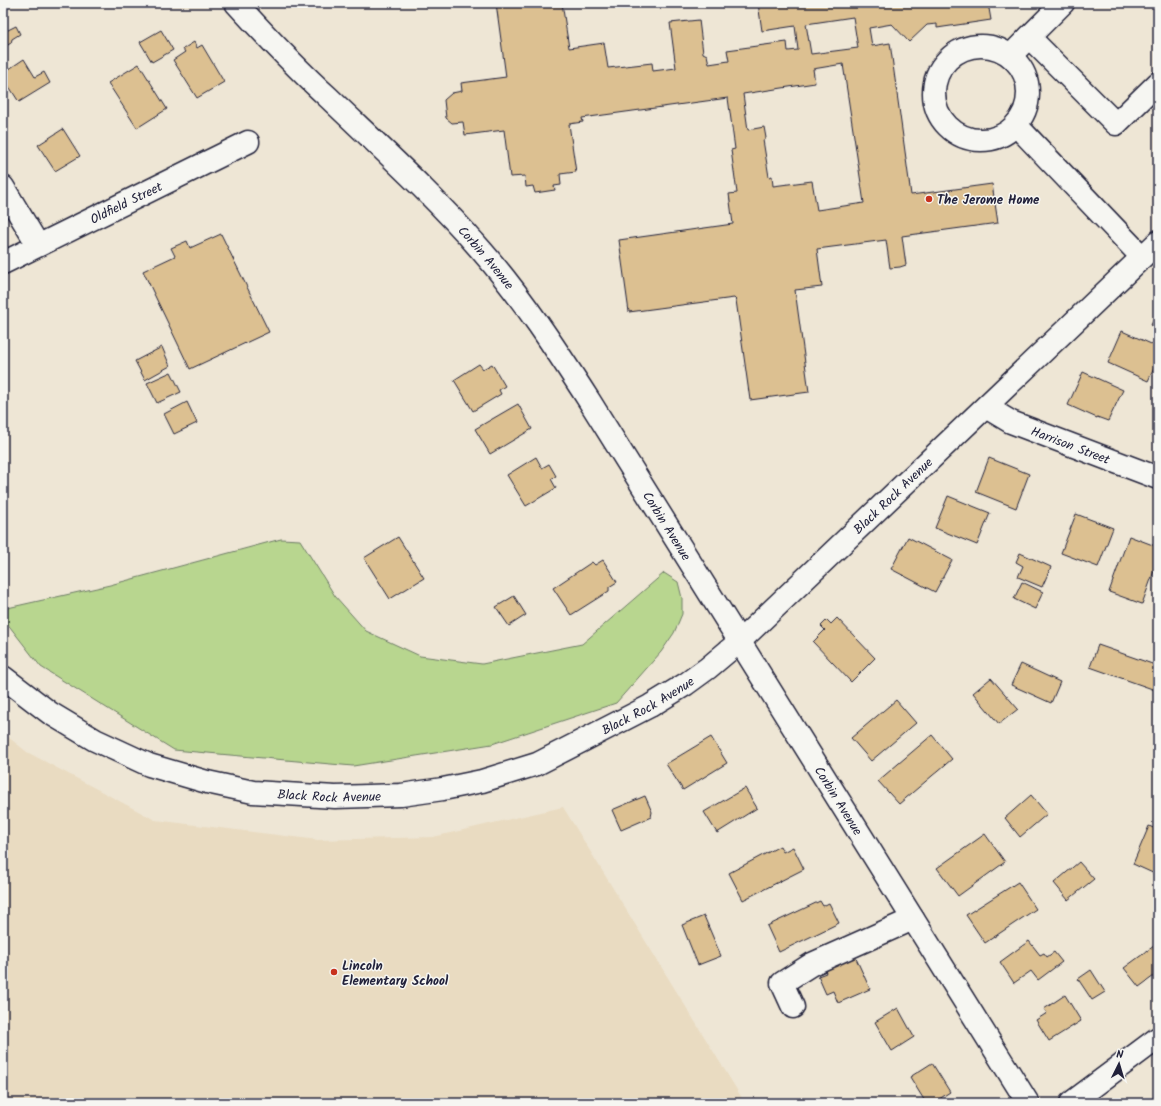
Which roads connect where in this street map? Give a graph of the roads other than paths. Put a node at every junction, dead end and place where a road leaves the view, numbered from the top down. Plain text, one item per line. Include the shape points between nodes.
1 (236, 3) edge
2 (1063, 3) edge
3 (1029, 37) junction
4 (1010, 55) junction
5 (1158, 83) edge
6 (1016, 125) junction
7 (248, 142) dead end
8 (3, 187) edge
9 (1158, 242) edge
10 (38, 245) junction
11 (1142, 257) junction
12 (3, 263) edge
13 (986, 407) junction
14 (1158, 478) edge
15 (740, 641) junction
16 (3, 677) edge
17 (913, 919) junction
18 (793, 1007) dead end
19 (1158, 1038) edge
20 (1028, 1103) edge
21 (1072, 1103) edge

1 - 15 street, Corbin Avenue via 286,57 448,214 509,284 562,358
2 - 3 street
3 - 4 street
3 - 5 street via 1116,124
4 - 6 street via 1021,67 1028,89 1024,112
4 - 6 street via 996,48 981,46 965,49 952,56 941,68 935,82 934,97 938,112 947,125 959,134 974,139 989,139 1004,134
6 - 11 street
7 - 10 street, Oldfield Street
8 - 10 street
9 - 11 street, Black Rock Avenue
10 - 12 street, Oldfield Street
11 - 13 street, Black Rock Avenue
13 - 14 street, Harrison Street via 1011,422
13 - 15 street, Black Rock Avenue
15 - 16 street, Black Rock Avenue via 708,668 662,698 537,764 482,781 401,795 335,797 253,792 149,765 95,740 50,713
15 - 17 street, Corbin Avenue
17 - 18 street via 812,964 782,983
17 - 20 street, Corbin Avenue
19 - 21 street

